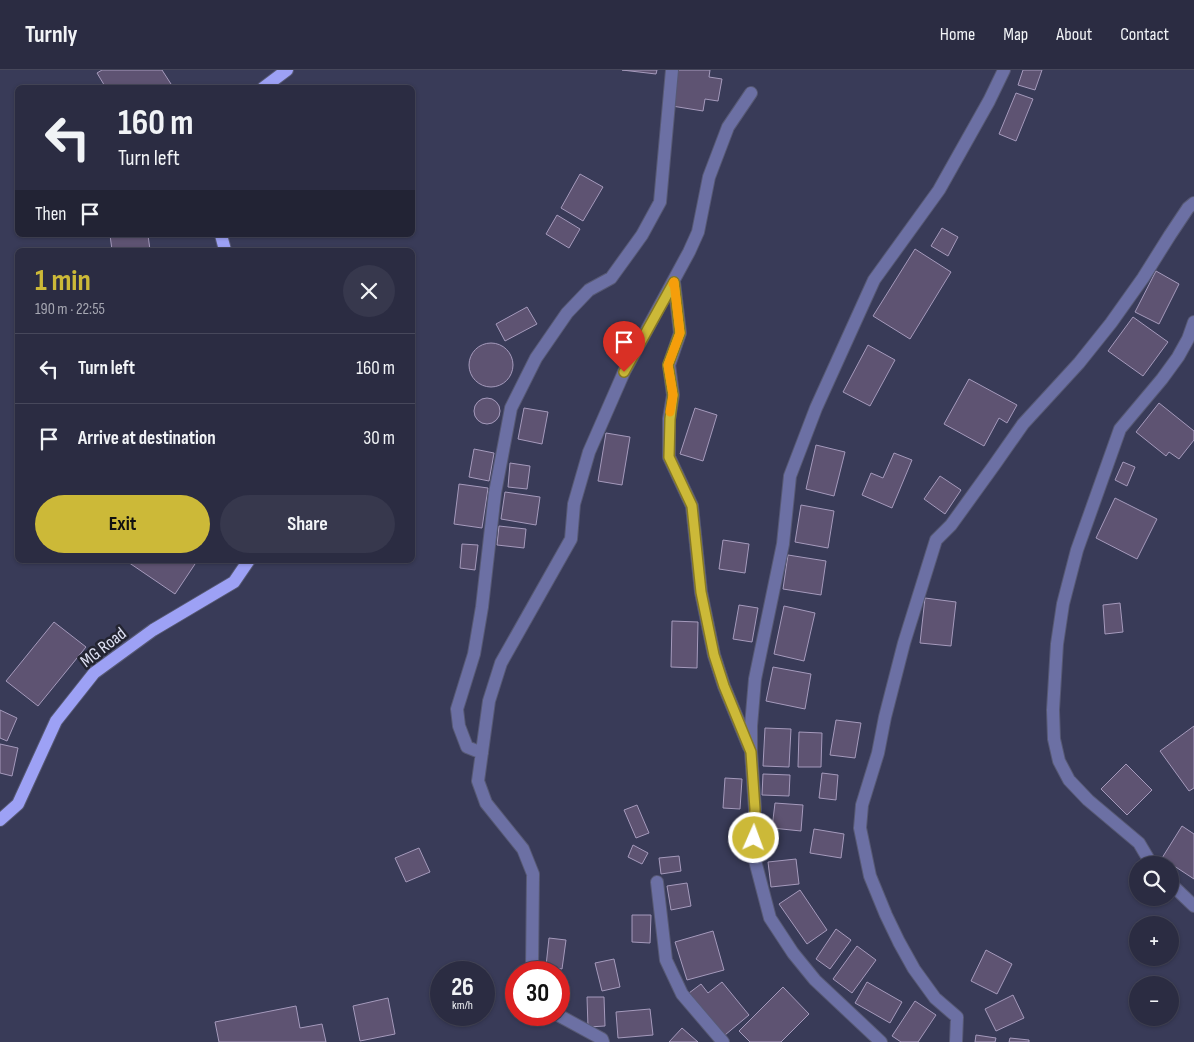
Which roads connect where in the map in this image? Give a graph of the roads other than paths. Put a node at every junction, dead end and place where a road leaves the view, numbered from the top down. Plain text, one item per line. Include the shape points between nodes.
1 (287, 70) edge
2 (672, 70) edge
3 (1004, 70) edge
4 (267, 85) edge
5 (751, 93) dead end
6 (1194, 203) edge
7 (674, 282) junction
8 (1194, 322) edge
9 (247, 563) edge
10 (751, 752) junction
11 (482, 753) junction
12 (0, 820) edge
13 (1146, 856) edge
14 (657, 882) dead end
15 (1179, 891) edge
16 (1194, 906) edge
17 (532, 961) edge
18 (570, 1022) edge
19 (603, 1042) edge
20 (723, 1042) edge
21 (881, 1042) edge
22 (956, 1042) edge

1 - 4 main road
2 - 11 street via 660,202 642,235 611,278 589,290 567,313 536,358 511,408 495,493 474,654 456,709 467,747
3 - 10 street via 939,190 874,280 795,462 790,476 783,544 755,679
5 - 7 street via 728,127 709,177 698,232
6 - 22 street via 1111,323 1023,424 936,540 904,644 862,805 860,828 870,876 886,915 914,969 935,998 957,1017
7 - 10 street via 680,333 668,365 673,395 669,457 692,506 701,592 714,655
7 - 11 street via 624,372 589,452 574,504 571,540 500,663 488,701
8 - 13 street via 1178,357 1120,429 1075,558 1057,644 1053,710 1059,761 1069,780 1139,844
9 - 12 main road, MG Road via 234,582 153,630 94,673 56,721 18,804
10 - 21 street via 755,809 753,853 770,918 815,980
11 - 17 street via 478,781 486,803 523,850 533,874
14 - 20 street via 666,960 682,994
15 - 16 street
18 - 19 street

